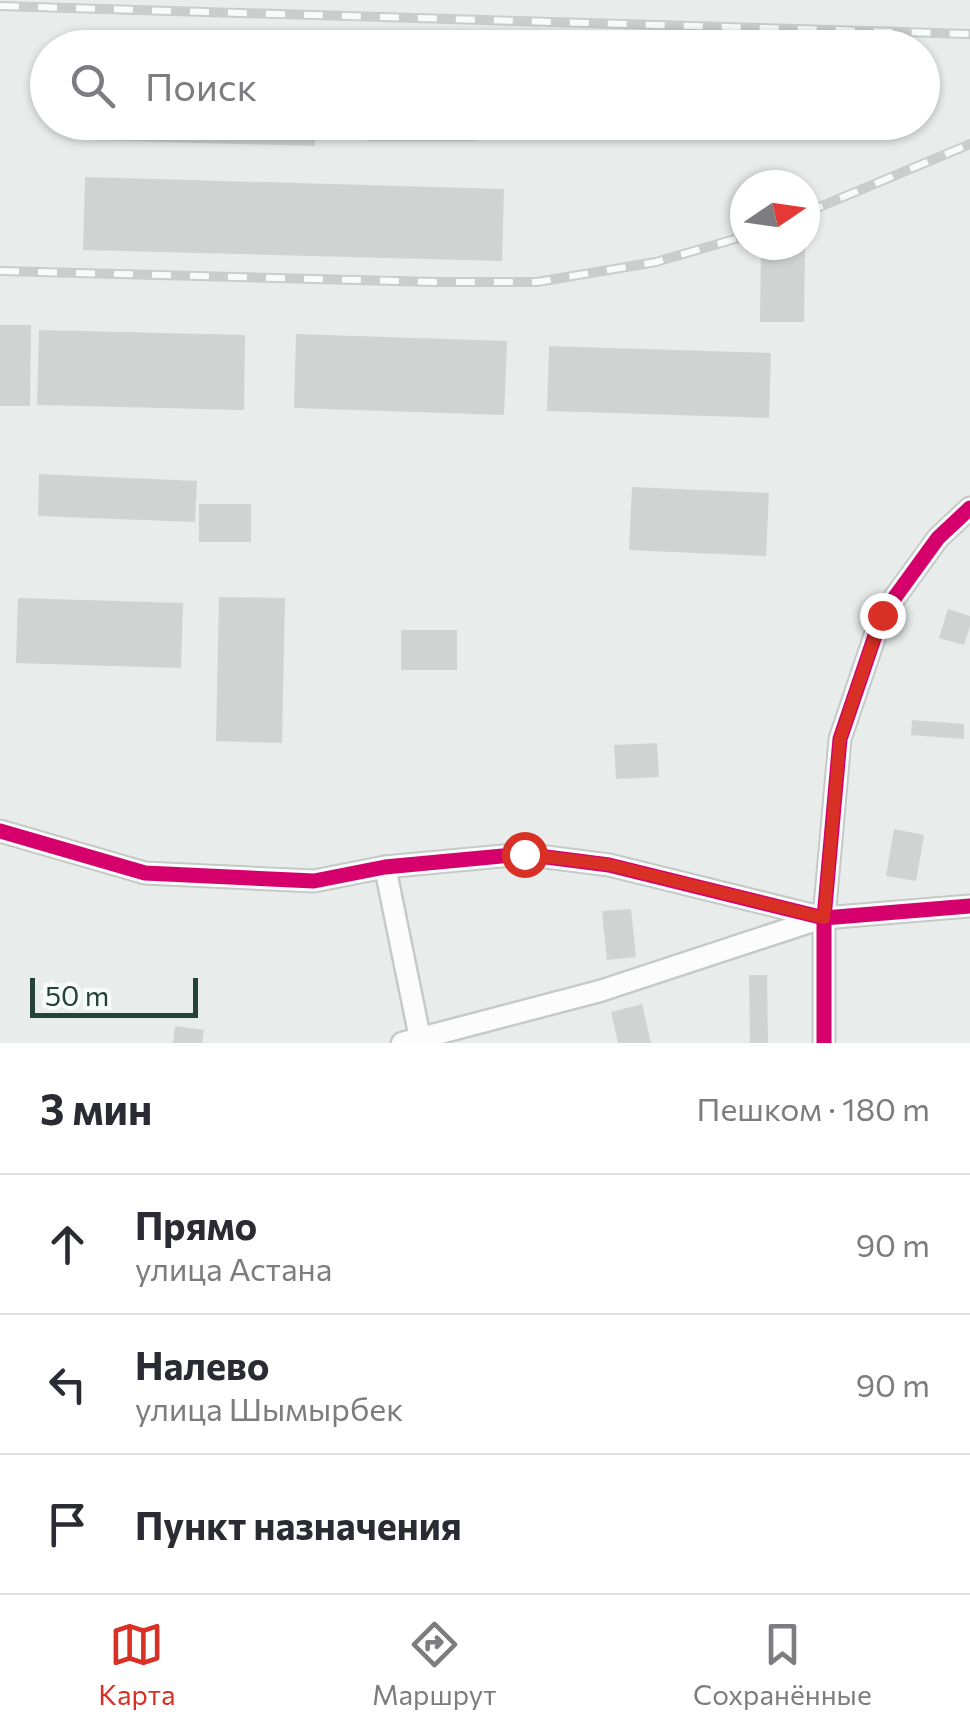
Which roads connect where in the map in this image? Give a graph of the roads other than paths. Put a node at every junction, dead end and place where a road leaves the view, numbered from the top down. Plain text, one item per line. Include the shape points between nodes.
1 (970, 508) edge
2 (0, 831) edge
3 (385, 868) junction
4 (970, 906) edge
5 (824, 918) junction
6 (411, 1041) edge
7 (824, 1043) edge

1 - 5 street via 938,538 882,615 840,739
2 - 3 street via 144,872 314,881
3 - 5 street via 524,854 574,859
3 - 6 street
4 - 5 street
5 - 6 street via 600,991
5 - 7 street

